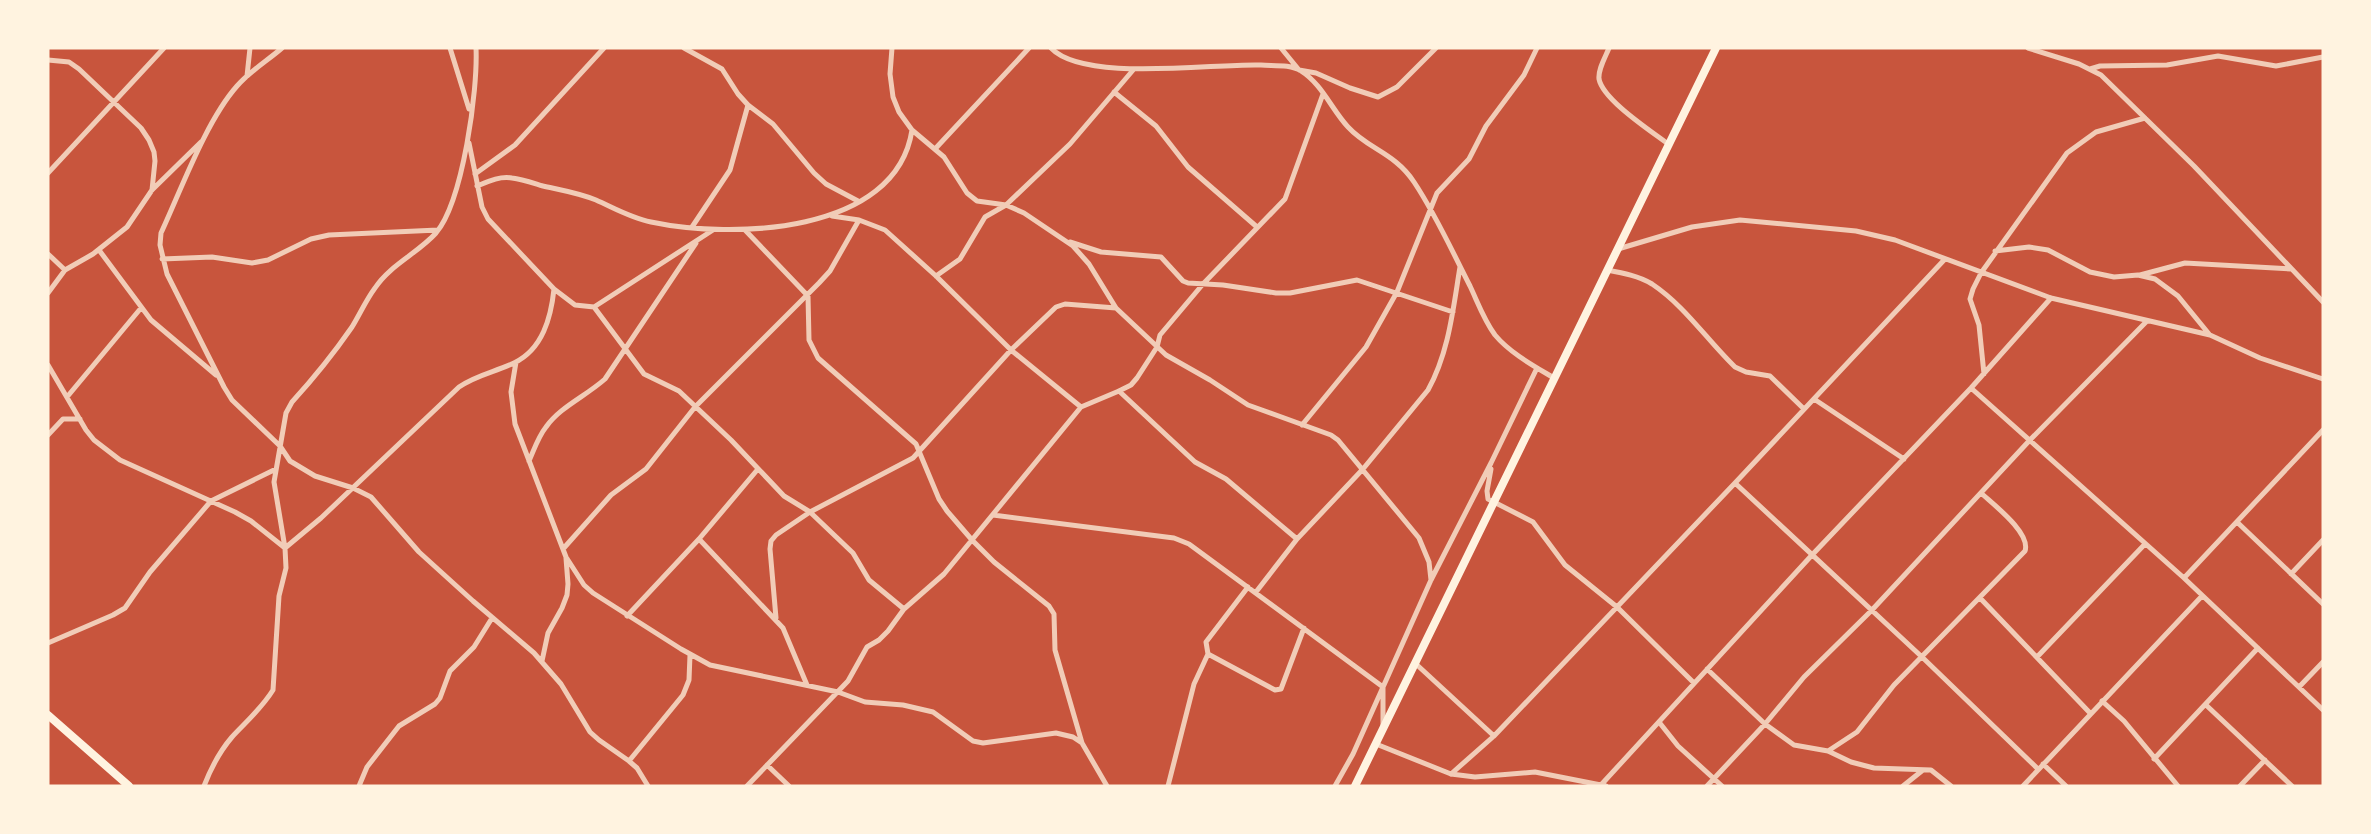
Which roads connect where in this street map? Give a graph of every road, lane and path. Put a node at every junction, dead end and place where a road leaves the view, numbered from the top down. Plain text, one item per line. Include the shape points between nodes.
1 (153, 48) edge
2 (164, 48) edge
3 (250, 48) edge
4 (282, 48) edge
5 (450, 48) edge
6 (476, 48) edge
7 (604, 48) edge
8 (684, 48) edge
9 (892, 48) edge
10 (1029, 48) edge
11 (1052, 48) edge
12 (1281, 48) edge
13 (1436, 48) edge
14 (1537, 48) edge
15 (1609, 48) edge
16 (1716, 48) edge
17 (2028, 48) edge
18 (157, 55) junction
19 (2323, 57) edge
20 (48, 60) edge
21 (1134, 69) junction
22 (2090, 69) junction
23 (1299, 70) junction
24 (247, 76) junction
25 (1114, 92) junction
26 (1323, 94) junction
27 (114, 102) junction
28 (748, 105) junction
29 (471, 114) junction
30 (2145, 118) junction
31 (912, 130) junction
32 (205, 139) junction
33 (469, 141) junction
34 (1668, 144) junction
35 (935, 149) junction
36 (48, 173) edge
37 (475, 174) junction
38 (477, 186) junction
39 (152, 190) junction
40 (858, 201) junction
41 (1006, 205) junction
42 (1430, 208) junction
43 (830, 215) junction
44 (859, 220) junction
45 (692, 227) junction
46 (1257, 227) junction
47 (438, 230) junction
48 (713, 230) junction
49 (745, 230) junction
50 (698, 239) junction
51 (1065, 241) junction
52 (1618, 249) junction
53 (99, 250) junction
54 (1995, 251) junction
55 (48, 254) edge
56 (162, 259) junction
57 (1945, 259) junction
58 (1460, 267) junction
59 (2291, 269) junction
60 (65, 270) junction
61 (1607, 270) junction
62 (1981, 273) junction
63 (2138, 275) junction
64 (936, 276) junction
65 (1203, 284) junction
66 (554, 289) junction
67 (1397, 292) junction
68 (48, 293) edge
69 (808, 296) junction
70 (2050, 298) junction
71 (2323, 302) edge
72 (594, 307) junction
73 (1116, 308) junction
74 (141, 309) junction
75 (1453, 312) junction
76 (2146, 322) junction
77 (2210, 335) junction
78 (1157, 347) junction
79 (626, 349) junction
80 (1011, 350) junction
81 (516, 362) junction
82 (48, 365) edge
83 (1537, 368) junction
84 (1984, 374) junction
85 (219, 378) junction
86 (1554, 378) junction
87 (2323, 380) edge
88 (1971, 388) junction
89 (1119, 391) junction
90 (68, 397) junction
91 (1814, 399) junction
92 (695, 407) junction
93 (1081, 407) junction
94 (1804, 410) junction
95 (80, 419) junction
96 (1302, 425) junction
97 (2323, 430) edge
98 (48, 435) edge
99 (2029, 441) junction
100 (280, 446) junction
101 (921, 451) junction
102 (1904, 459) junction
103 (529, 461) junction
104 (1491, 463) junction
105 (276, 469) junction
106 (758, 469) junction
107 (1363, 469) junction
108 (1735, 483) junction
109 (353, 488) junction
110 (1981, 493) junction
111 (211, 501) junction
112 (1492, 503) junction
113 (810, 512) junction
114 (993, 515) junction
115 (2237, 522) junction
116 (699, 539) junction
117 (1297, 539) junction
118 (972, 540) junction
119 (2323, 540) edge
120 (2145, 544) junction
121 (285, 548) junction
122 (563, 549) junction
123 (1812, 555) junction
124 (566, 556) junction
125 (2291, 573) junction
126 (2184, 578) junction
127 (1431, 580) junction
128 (1248, 587) junction
129 (1256, 592) junction
130 (2202, 596) junction
131 (1980, 598) junction
132 (2323, 604) edge
133 (1617, 607) junction
134 (904, 609) junction
135 (1872, 610) junction
136 (627, 616) junction
137 (492, 618) junction
138 (776, 618) junction
139 (1304, 628) junction
140 (48, 643) edge
141 (2258, 648) junction
142 (1208, 654) junction
143 (690, 655) junction
144 (1922, 657) junction
145 (2037, 657) junction
146 (542, 661) junction
147 (2323, 662) edge
148 (1416, 664) junction
149 (1707, 669) junction
150 (1694, 683) junction
151 (807, 685) junction
152 (1383, 687) junction
153 (2299, 687) junction
154 (838, 692) junction
155 (2102, 701) junction
156 (2206, 705) junction
157 (2323, 710) edge
158 (2090, 713) junction
159 (48, 715) edge
160 (1659, 722) junction
161 (1765, 724) junction
162 (1383, 730) junction
163 (1494, 736) junction
164 (1082, 743) junction
165 (1376, 744) junction
166 (1828, 751) junction
167 (2154, 759) junction
168 (629, 760) junction
169 (2265, 760) junction
170 (2043, 764) junction
171 (767, 765) junction
172 (2038, 769) junction
173 (1923, 770) junction
174 (1450, 774) junction
175 (1714, 779) junction
176 (129, 786) edge
177 (204, 786) edge
178 (359, 786) edge
179 (648, 786) edge
180 (747, 786) edge
181 (789, 786) edge
182 (1107, 786) edge
183 (1168, 786) edge
184 (1335, 786) edge
185 (1355, 786) edge
186 (1603, 786) edge
187 (1707, 786) edge
188 (1722, 786) edge
189 (1903, 786) edge
190 (1951, 786) edge
191 (2023, 786) edge
192 (2066, 786) edge
193 (2178, 786) edge
194 (2240, 786) edge
195 (2292, 786) edge

1 - 18 street
2 - 18 street
3 - 24 street
4 - 24 street
5 - 29 street
6 - 29 street
7 - 37 street via 515,145
8 - 28 street via 722,69
9 - 31 street via 893,97
10 - 35 street
11 - 21 street via 1080,62
12 - 23 street
13 - 23 street via 1397,87 1378,97
14 - 42 street via 1524,75 1486,126 1469,159 1443,184
15 - 34 street via 1600,68 1602,87 1610,98
16 - 34 highway
17 - 22 street
18 - 27 street
19 - 22 street via 2276,66 2218,57 2167,65
20 - 27 street via 69,62
21 - 23 street via 1251,65
21 - 25 street
22 - 30 street
23 - 26 street
24 - 32 street via 222,105
25 - 41 street via 1070,144
25 - 46 street via 1156,126 1188,166
26 - 42 street via 1349,128 1402,167
26 - 46 street via 1290,192
27 - 36 street
27 - 39 street via 149,140 155,161
28 - 40 street via 773,124 826,184
28 - 45 street via 730,170
29 - 33 street
30 - 54 street via 2096,132 2067,153
30 - 59 street
31 - 35 street
31 - 40 street via 906,154 896,170 880,187
32 - 39 street
32 - 56 street via 161,233
33 - 37 street
33 - 47 street via 447,214
34 - 52 highway
35 - 41 street via 967,193 978,201
37 - 38 street
38 - 45 street via 513,177 592,199 651,222
38 - 66 street via 488,219
39 - 53 street via 127,226
40 - 43 street
41 - 51 street
41 - 64 street via 985,217 960,259
42 - 58 street
42 - 67 street
43 - 44 street
43 - 49 street
44 - 64 street via 885,231
44 - 69 street via 830,271
45 - 48 street
46 - 65 street
47 - 56 street via 328,235 252,263 212,257
47 - 100 street via 375,286 351,327 292,402
48 - 49 street
48 - 50 street
49 - 69 street
50 - 72 street
50 - 79 street
51 - 65 street via 1101,252 1161,257 1183,281
51 - 73 street via 1082,254
52 - 57 street via 1692,227 1740,220 1856,231 1895,240
52 - 61 highway
53 - 60 street
53 - 74 street
54 - 62 street
54 - 63 street via 2048,250 2090,272 2114,277
55 - 60 street
56 - 85 street
57 - 62 street
57 - 91 street
58 - 75 street
58 - 83 street via 1495,335
59 - 63 street via 2185,263
59 - 71 street
60 - 68 street
61 - 86 highway
61 - 94 street via 1651,284 1676,304 1735,367 1770,376
62 - 70 street
62 - 84 street via 1970,299 1979,325
63 - 77 street via 2155,279 2178,296
64 - 80 street
65 - 67 street via 1290,293 1357,280
65 - 78 street via 1160,335
66 - 72 street via 575,305
66 - 81 street via 546,329
67 - 75 street
67 - 96 street via 1366,346
69 - 92 street
69 - 101 street via 809,340 818,358
70 - 76 street
70 - 84 street
72 - 79 street
73 - 78 street
73 - 80 street via 1065,304 1056,307
74 - 85 street
74 - 90 street
75 - 107 street via 1448,341 1428,390
76 - 77 street
76 - 99 street
77 - 87 street
78 - 89 street via 1131,385
78 - 96 street via 1248,405
79 - 92 street via 644,374 672,387
79 - 103 street via 605,379 545,428
80 - 93 street
80 - 101 street
81 - 103 street via 511,408
81 - 109 street via 472,378 459,387
82 - 90 street
83 - 86 street
83 - 104 street
84 - 88 street
85 - 100 street via 232,400
86 - 112 highway
88 - 99 street
88 - 102 street
89 - 93 street
89 - 117 street via 1195,462 1226,479
90 - 95 street
91 - 94 street
91 - 102 street
92 - 106 street
92 - 122 street via 646,468 611,495
93 - 114 street
94 - 108 street
95 - 98 street via 63,419
95 - 111 street via 94,440 120,460
96 - 107 street via 1338,440
97 - 115 street
99 - 110 street
99 - 120 street
100 - 105 street
100 - 109 street via 290,461 303,470
101 - 113 street
101 - 118 street via 939,499
102 - 123 street
103 - 122 street
104 - 112 street via 1487,491
104 - 127 street
105 - 111 street
105 - 121 street via 273,482
106 - 113 street via 784,496
106 - 116 street
107 - 117 street
107 - 127 street via 1419,538 1429,562
108 - 123 street
108 - 133 street
109 - 121 street
109 - 137 street via 371,497 409,541
110 - 131 street via 2019,529 2027,546
110 - 135 street
111 - 121 street via 251,521
111 - 140 street via 156,564 125,608
112 - 133 street via 1533,522 1565,564
112 - 148 highway
113 - 134 street via 853,554 869,580
113 - 138 street via 771,541
114 - 118 street
114 - 128 street via 1174,538 1199,550
115 - 125 street
115 - 126 street
116 - 136 street
116 - 138 street
117 - 129 street
118 - 134 street via 944,574
118 - 164 street via 1054,614 1055,650
119 - 125 street
120 - 126 street
120 - 145 street
121 - 177 street via 273,690 217,757
122 - 124 street
123 - 135 street
123 - 149 street
124 - 136 street via 584,585
124 - 146 street via 567,595 543,645
125 - 132 street
126 - 130 street
127 - 152 street
128 - 129 street
128 - 142 street via 1211,632 1205,648
129 - 139 street
130 - 141 street
130 - 155 street
131 - 144 street
131 - 145 street
133 - 150 street
133 - 163 street
134 - 154 street via 888,631 867,647
135 - 144 street
135 - 161 street via 1804,677
136 - 143 street
137 - 146 street
137 - 178 street via 474,647 450,671 440,698 399,726 367,767
138 - 151 street
139 - 142 street via 1281,689 1275,690
139 - 152 street
141 - 153 street
141 - 156 street
142 - 183 street via 1194,684
143 - 151 street via 710,664
143 - 168 street via 689,680 683,694
144 - 166 street via 1857,732
144 - 172 street
145 - 158 street
146 - 168 street via 590,732
147 - 153 street
148 - 162 highway
148 - 163 street
149 - 150 street
149 - 161 street
150 - 160 street
151 - 154 street
152 - 162 street
152 - 184 street
153 - 157 street
154 - 164 street via 865,702 933,712 973,741 1056,734
154 - 171 street
155 - 158 street
155 - 167 street via 2124,721
156 - 167 street
156 - 169 street
158 - 170 street
159 - 176 highway
160 - 175 street
160 - 186 street
161 - 166 street via 1794,745
161 - 175 street
162 - 165 highway
163 - 174 street
164 - 182 street
165 - 174 street
165 - 185 highway
166 - 173 street via 1874,768
167 - 193 street
168 - 179 street
169 - 194 street
169 - 195 street
170 - 172 street
170 - 192 street
171 - 180 street
171 - 181 street
172 - 191 street
173 - 189 street
173 - 190 street via 1934,771
174 - 186 street via 1475,777 1535,772
175 - 187 street
175 - 188 street

